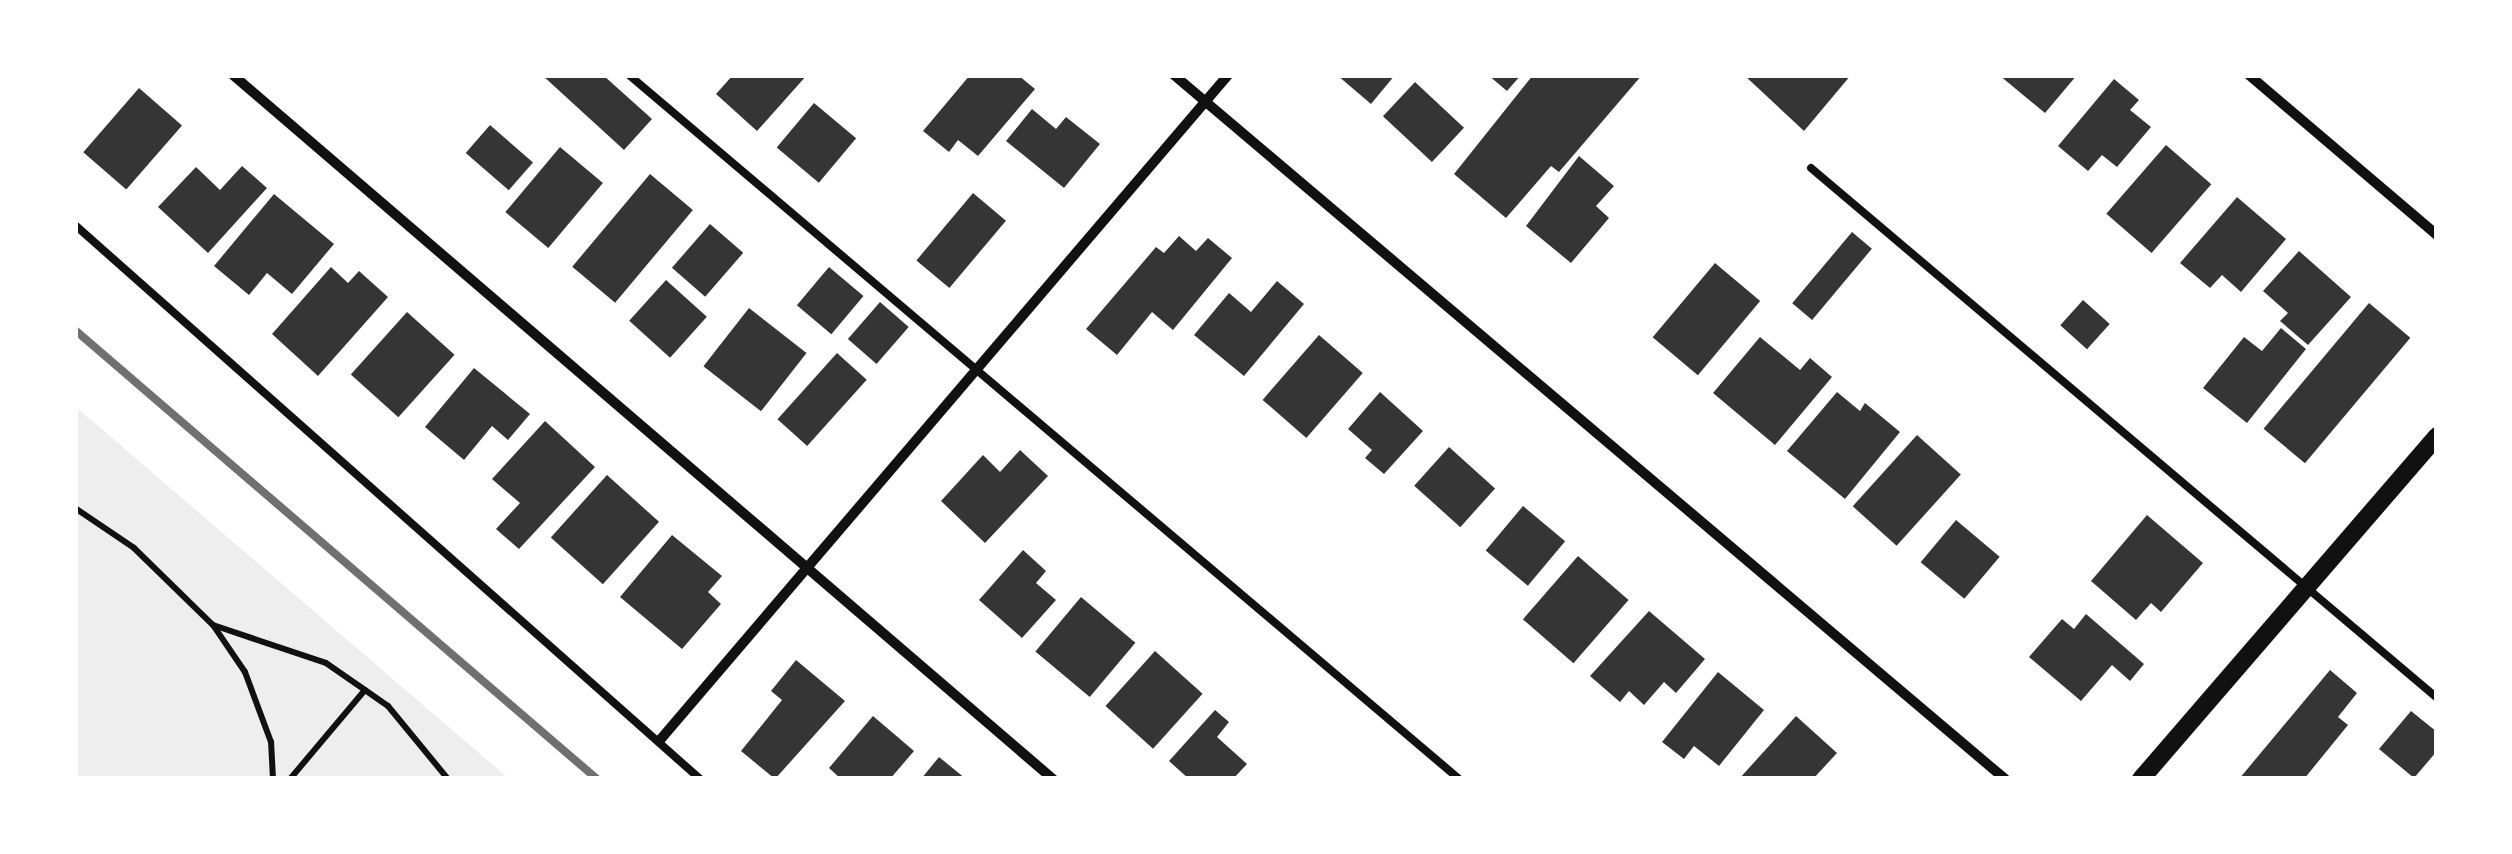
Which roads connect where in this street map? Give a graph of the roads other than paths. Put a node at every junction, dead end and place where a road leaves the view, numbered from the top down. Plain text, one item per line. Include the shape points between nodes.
1 (233, 75) edge
2 (630, 75) edge
3 (1174, 75) edge
4 (1228, 75) edge
5 (2249, 75) edge
6 (1205, 102) junction
7 (1811, 168) dead end
8 (75, 225) edge
9 (2437, 235) edge
10 (976, 370) junction
11 (2437, 436) edge
12 (806, 569) junction
13 (2308, 588) junction
14 (2437, 698) edge
15 (660, 740) junction
16 (700, 779) edge
17 (1054, 779) edge
18 (1458, 779) edge
19 (2004, 779) edge
20 (2141, 779) edge

1 - 12 street
2 - 10 lane
3 - 6 street
4 - 6 street
5 - 9 street
6 - 10 street
6 - 19 street
7 - 13 lane
8 - 15 lane
10 - 12 street
10 - 18 lane
11 - 13 street
12 - 15 street
12 - 17 street
13 - 14 lane
13 - 20 street
15 - 16 lane

